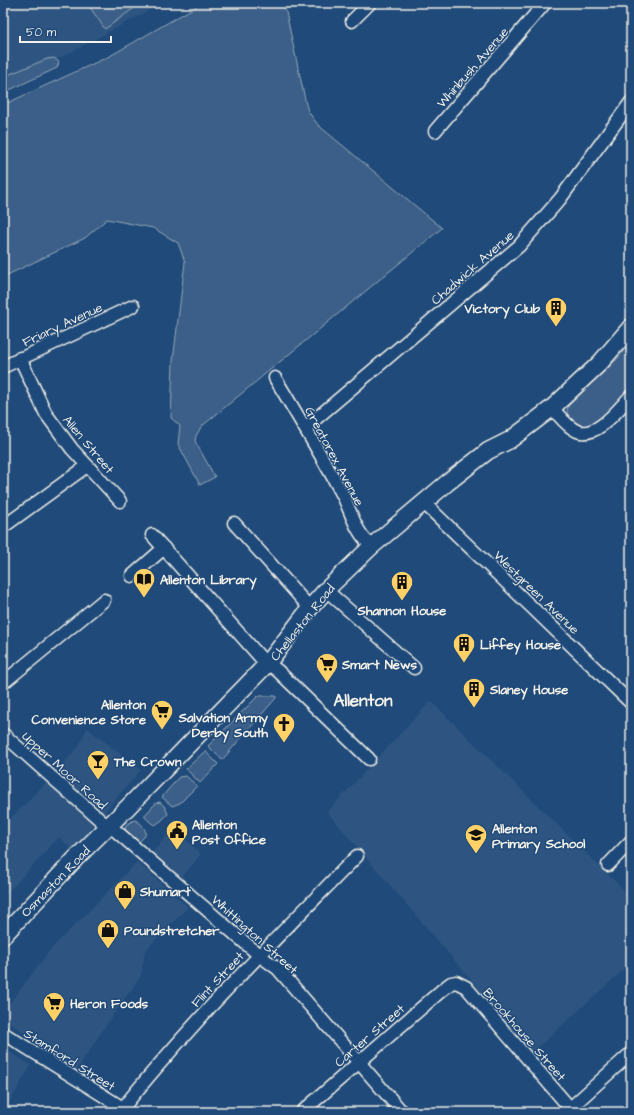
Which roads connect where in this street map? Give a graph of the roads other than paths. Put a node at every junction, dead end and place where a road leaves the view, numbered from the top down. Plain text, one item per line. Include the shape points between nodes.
1 (370, 3) edge
2 (545, 3) edge
3 (352, 21) dead end
4 (631, 102) edge
5 (435, 131) dead end
6 (133, 306) dead end
7 (631, 327) edge
8 (20, 358) junction
9 (3, 367) edge
10 (275, 378) dead end
11 (631, 396) edge
12 (552, 408) junction
13 (305, 428) junction
14 (87, 466) junction
15 (120, 501) dead end
16 (423, 502) junction
17 (234, 523) dead end
18 (3, 527) edge
19 (152, 535) dead end
20 (372, 546) junction
21 (164, 548) junction
22 (132, 576) dead end
23 (326, 590) junction
24 (104, 600) dead end
25 (310, 608) junction
26 (268, 663) junction
27 (414, 668) dead end
28 (3, 683) edge
29 (631, 703) edge
30 (3, 734) edge
31 (369, 759) dead end
32 (108, 827) junction
33 (631, 841) edge
34 (357, 856) dead end
35 (608, 865) dead end
36 (3, 936) edge
37 (259, 954) junction
38 (456, 982) joint
39 (3, 1033) edge
40 (631, 1053) edge
41 (359, 1062) junction
42 (122, 1110) edge
43 (568, 1110) edge
44 (302, 1112) edge
45 (402, 1112) edge

1 - 3 street
2 - 5 street, Whinbush Avenue
4 - 13 street, Chadwick Avenue via 560,200 519,246
6 - 8 street, Friary Avenue
7 - 12 main road, Chellaston Road via 600,363
8 - 9 street, Friary Avenue
8 - 14 street, Allen Street via 46,414
10 - 13 street, Greatorex Avenue
11 - 12 street via 592,432 576,431
12 - 16 main road, Chellaston Road via 510,440 488,451
13 - 20 street, Greatorex Avenue via 342,494 356,526 364,540
14 - 15 street, Allen Street
14 - 18 street
16 - 20 main road, Chellaston Road
16 - 29 street, Westgreen Avenue
17 - 25 street
19 - 21 street
20 - 23 main road, Chellaston Road
21 - 22 street
21 - 26 street
23 - 25 main road, Chellaston Road
23 - 27 street
24 - 28 street
25 - 26 main road, Chellaston Road
26 - 31 street
26 - 32 main road, Chellaston Road
30 - 32 street, Upper Moor Road
32 - 36 main road, Osmaston Road
32 - 37 street, Whittington Street via 116,830
33 - 35 street
34 - 37 street, Flint Street
37 - 41 street, Whittington Street via 278,969
37 - 42 street, Flint Street via 145,1079
38 - 41 street, Carter Street via 442,990
38 - 43 street, Brookhouse Street via 466,987
39 - 42 street, Stamford Street
40 - 43 street
41 - 44 street, Carter Street
41 - 45 street, Whittington Street

